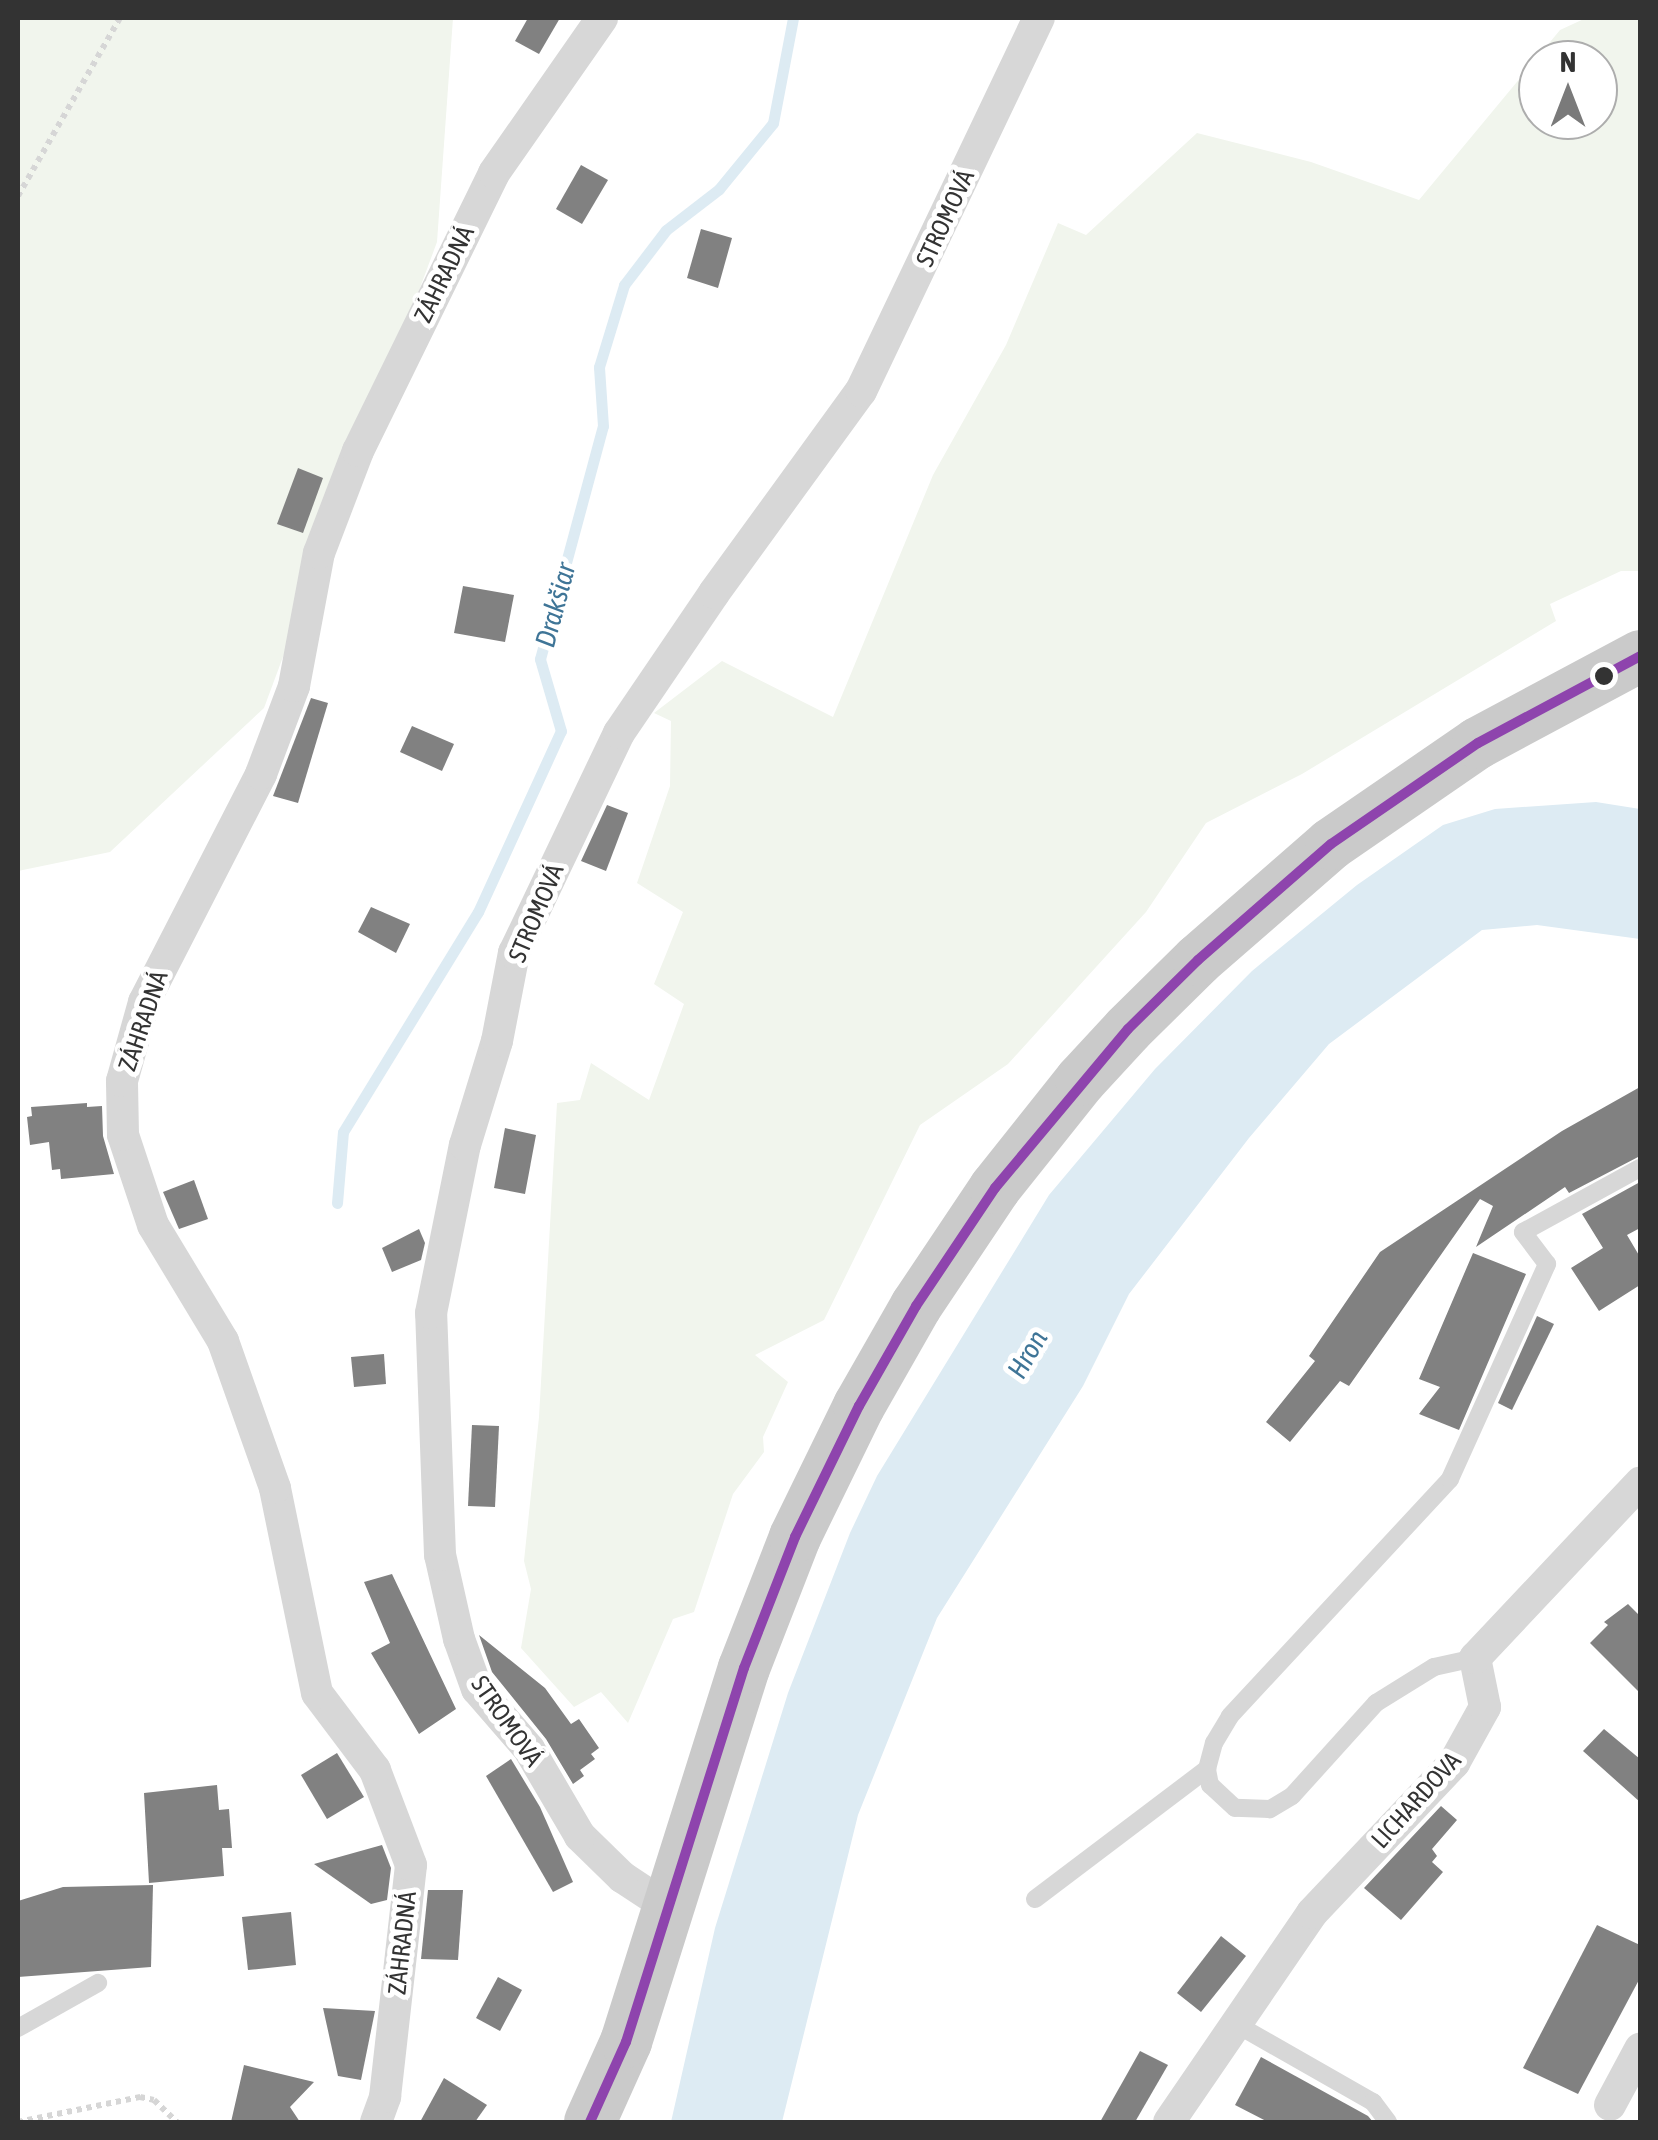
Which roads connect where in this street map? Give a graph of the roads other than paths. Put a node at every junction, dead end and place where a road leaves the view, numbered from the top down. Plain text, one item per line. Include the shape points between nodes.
1 (602, 18) edge
2 (1039, 18) edge
3 (1640, 656) edge
4 (1640, 1168) edge
5 (1640, 1483) edge
6 (1475, 1658) junction
7 (1207, 1769) junction
8 (1036, 1899) dead end
9 (669, 1908) junction
10 (98, 1983) dead end
11 (1236, 2024) junction
12 (18, 2028) edge
13 (1640, 2050) edge
14 (1610, 2105) dead end
15 (376, 2122) edge
16 (590, 2122) edge
17 (1169, 2122) edge
18 (1388, 2122) edge

1 - 15 street, ZÁHRADNÁ via 494,173 358,451 319,553 294,686 260,774 144,1002 122,1080 123,1135 152,1225 223,1340 275,1488 317,1693 375,1770 411,1865 385,2097
2 - 9 street, STROMOVÁ via 862,391 618,732 514,953 497,1041 464,1145 431,1313 440,1555 477,1689 529,1749 580,1836 622,1877
3 - 9 main road via 1478,743 1331,844 1128,1030 1033,1138 916,1306 794,1537 744,1668
4 - 7 lane via 1523,1232 1548,1264 1450,1479 1230,1716
5 - 6 street
6 - 7 lane via 1434,1667 1376,1703 1292,1796 1270,1810 1235,1808 1218,1798
6 - 11 street, LICHARDOVA via 1484,1707 1454,1763 1312,1913
7 - 8 lane
9 - 16 main road via 626,2042
10 - 12 lane
11 - 17 street, LICHARDOVA
11 - 18 lane via 1373,2102
13 - 14 street

